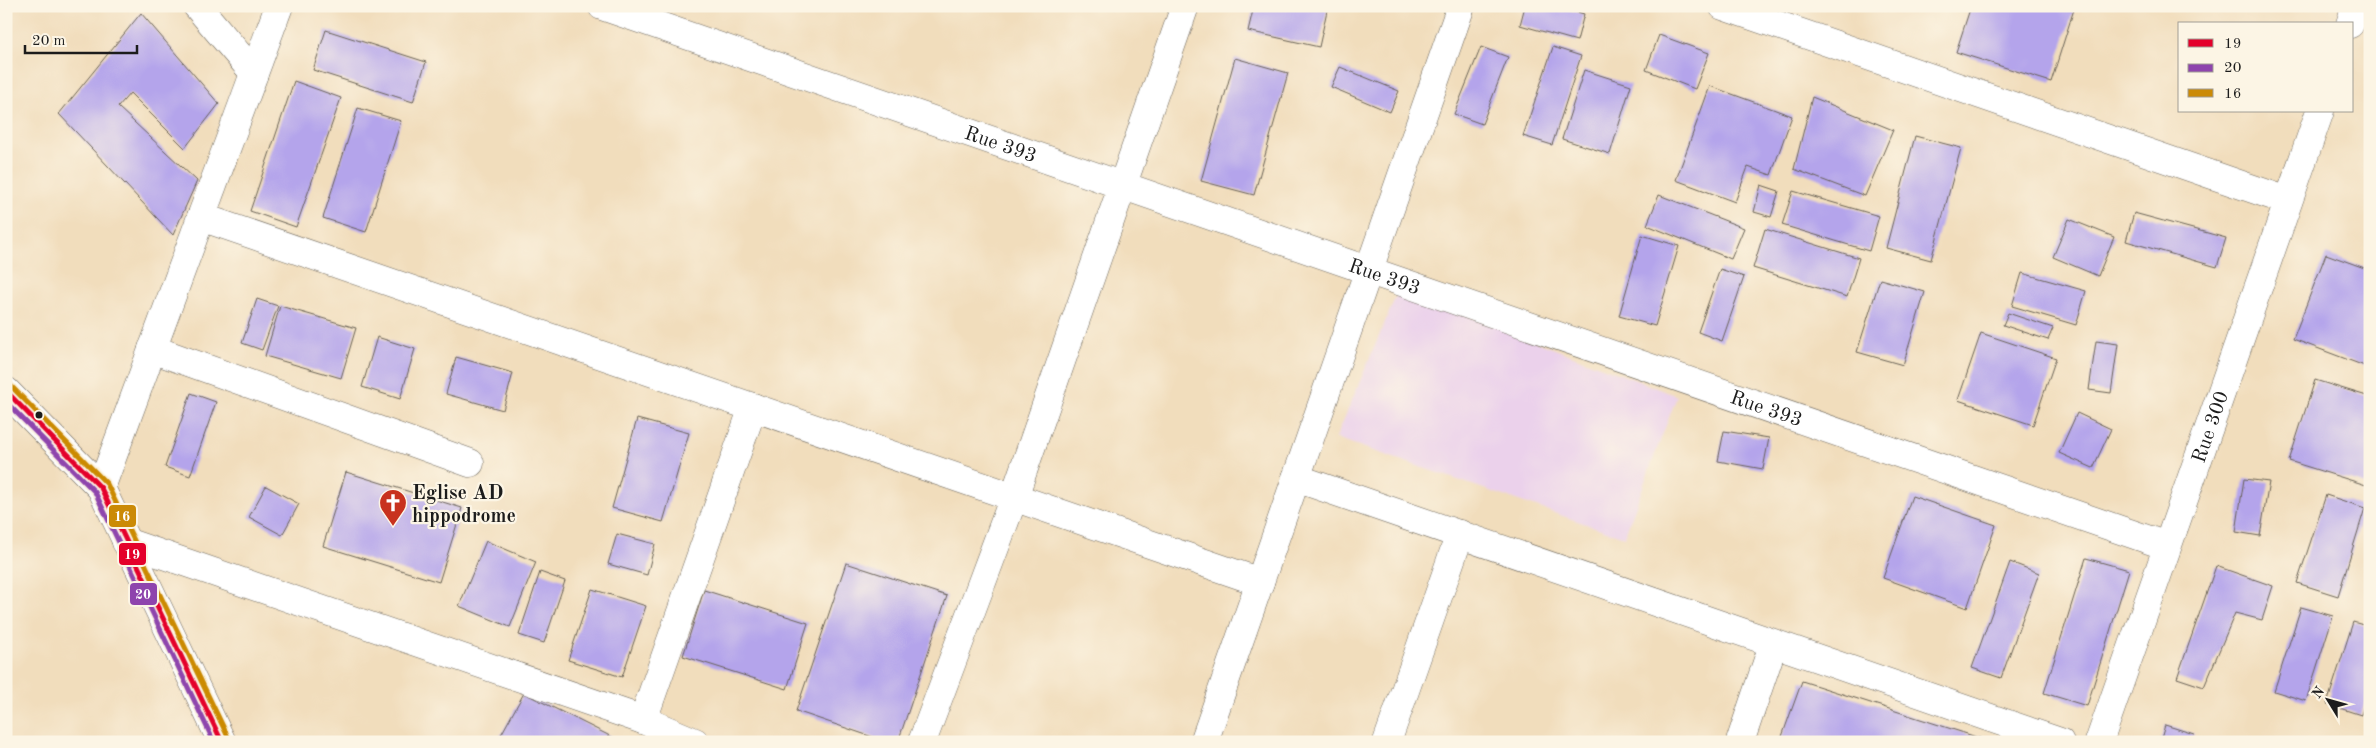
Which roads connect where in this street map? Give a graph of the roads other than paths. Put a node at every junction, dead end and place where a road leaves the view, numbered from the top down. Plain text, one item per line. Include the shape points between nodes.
1 (197, 6) edge
2 (279, 6) edge
3 (602, 6) edge
4 (1185, 6) edge
5 (1461, 6) edge
6 (1724, 6) edge
7 (2356, 6) edge
8 (2351, 22) edge
9 (254, 73) junction
10 (2320, 112) edge
11 (1123, 186) junction
12 (2288, 201) junction
13 (201, 216) junction
14 (1368, 270) junction
15 (152, 349) junction
16 (6, 391) edge
17 (753, 407) junction
18 (470, 463) dead end
19 (1296, 478) junction
20 (101, 488) junction
21 (1014, 497) junction
22 (1460, 534) junction
23 (126, 542) junction
24 (2167, 546) junction
25 (1260, 582) junction
26 (1774, 645) junction
27 (643, 720) junction
28 (222, 742) edge
29 (695, 742) edge
30 (922, 742) edge
31 (1204, 742) edge
32 (1387, 742) edge
33 (1740, 742) edge
34 (2060, 742) edge
35 (2099, 742) edge

1 - 9 street
2 - 9 street
3 - 11 street, Rue 393
4 - 11 street
5 - 14 street
6 - 12 street
7 - 8 street
9 - 13 street
10 - 12 street, Rue 300
11 - 14 street, Rue 393
11 - 21 street
12 - 24 street, Rue 300
13 - 15 street
13 - 17 street
14 - 19 street
14 - 24 street, Rue 393
15 - 18 street
15 - 20 street
16 - 20 street
17 - 21 street
17 - 27 street
19 - 22 street
19 - 25 street
20 - 23 street
21 - 25 street
21 - 30 street
22 - 26 street
22 - 32 street
23 - 27 street
23 - 28 street
24 - 35 street, Rue 300
25 - 31 street
26 - 33 street
26 - 34 street
27 - 29 street

